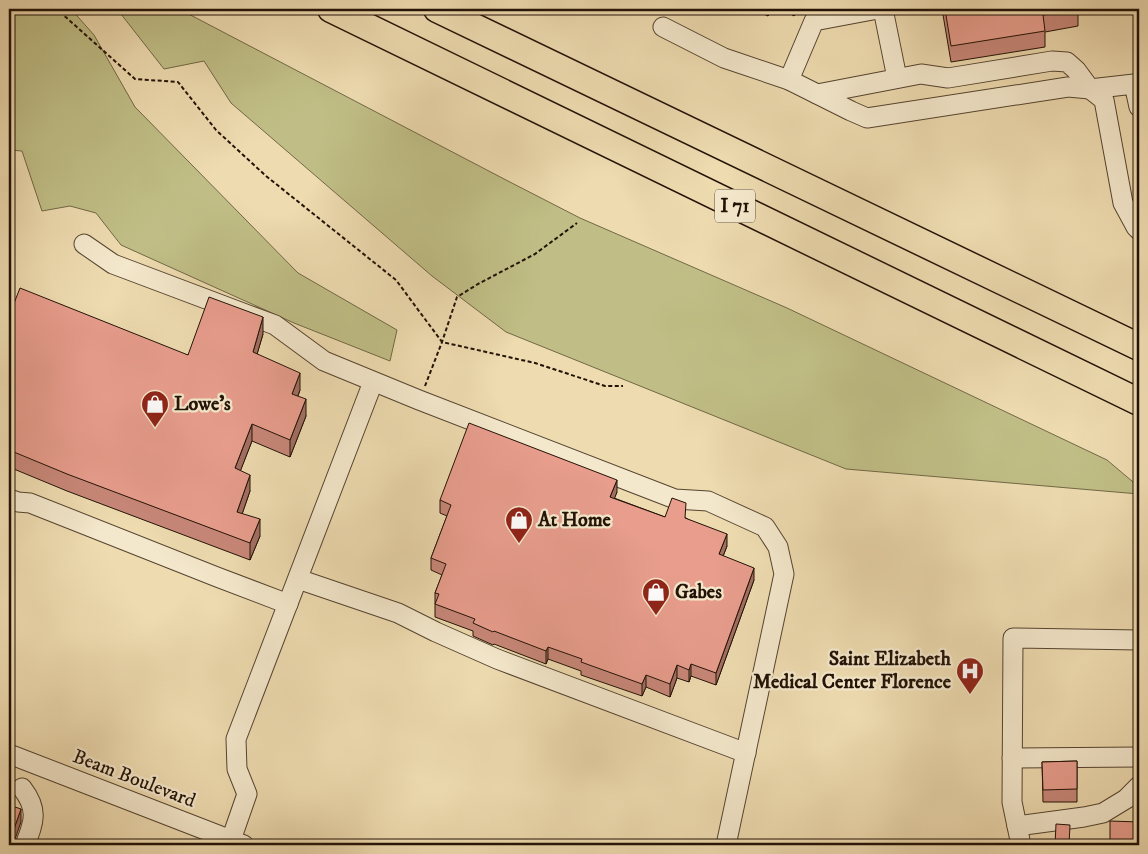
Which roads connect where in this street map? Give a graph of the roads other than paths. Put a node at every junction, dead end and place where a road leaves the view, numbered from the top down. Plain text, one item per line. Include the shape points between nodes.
1 (331, 9) edge
2 (437, 9) edge
3 (878, 9) edge
4 (883, 9) edge
5 (663, 27) dead end
6 (897, 78) junction
7 (948, 78) junction
8 (789, 80) junction
9 (1136, 83) edge
10 (1090, 89) junction
11 (817, 94) junction
12 (953, 105) junction
13 (1139, 106) edge
14 (1139, 230) edge
15 (84, 244) dead end
16 (1139, 347) edge
17 (373, 382) junction
18 (1139, 402) edge
19 (9, 499) edge
20 (298, 579) junction
21 (288, 604) junction
22 (1139, 640) edge
23 (746, 752) junction
24 (9, 754) edge
25 (1139, 757) edge
26 (1012, 758) junction
27 (30, 762) junction
28 (1139, 786) edge
29 (15, 789) edge
30 (1018, 826) junction
31 (238, 843) edge
32 (24, 845) edge
33 (726, 845) edge
34 (1021, 845) edge

1 - 18 highway, I 71
2 - 16 highway, I 71
3 - 8 street via 814,21
4 - 6 street
5 - 8 street via 724,58
6 - 7 street via 921,74
6 - 11 street
7 - 10 street via 1052,61 1067,62
7 - 12 street
8 - 11 street
9 - 10 street
9 - 13 street
10 - 12 street via 1068,88
10 - 14 street via 1104,100 1124,203
11 - 12 street via 868,118
15 - 17 street via 113,264 275,325 324,361
17 - 20 street
17 - 23 street via 675,499 708,502 765,527 778,547 784,574
19 - 21 street via 30,503
20 - 21 street
20 - 23 street via 398,613 497,659
21 - 31 street via 236,739 237,769 247,794
22 - 26 street via 1013,638
23 - 33 street
24 - 27 street, Beam Boulevard
25 - 26 street
26 - 30 street via 1012,802
27 - 29 street
27 - 31 street, Beam Boulevard
28 - 30 street via 1126,799 1103,813
29 - 32 street via 30,799 34,816
30 - 34 street

